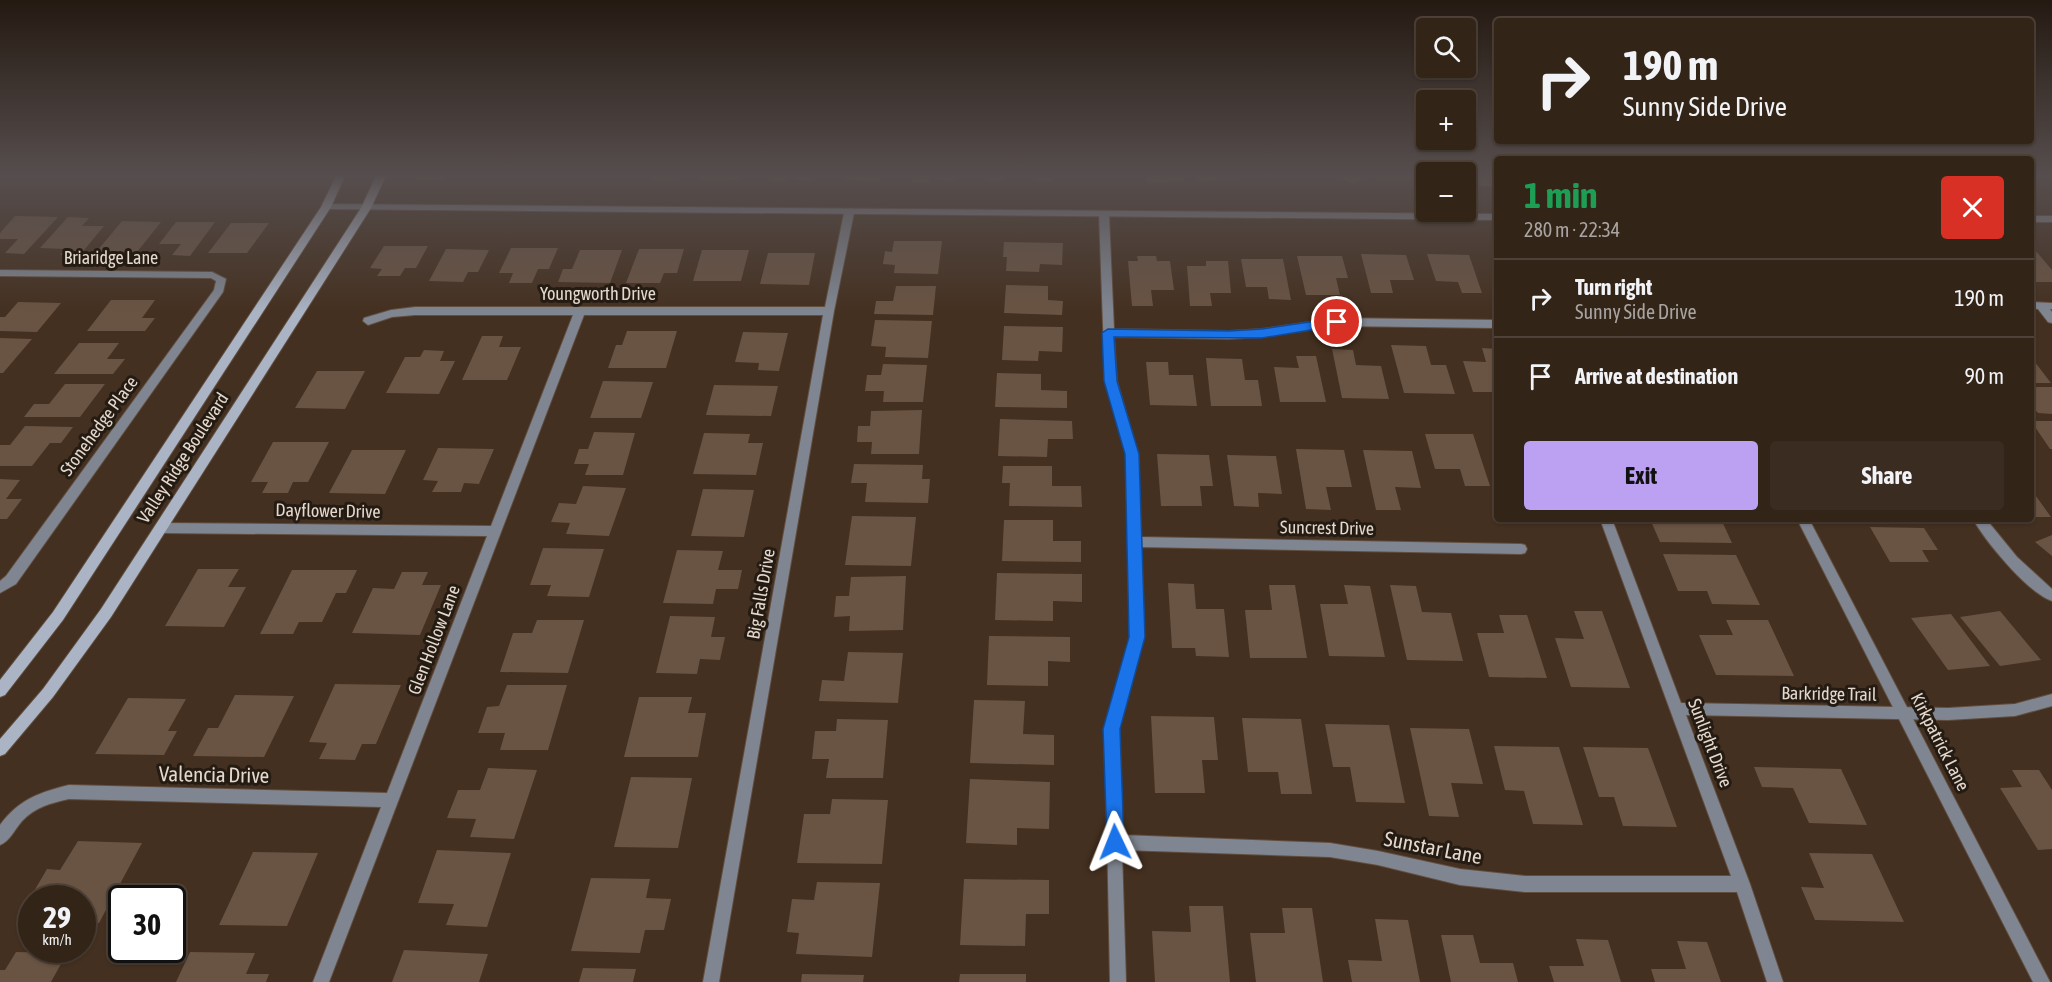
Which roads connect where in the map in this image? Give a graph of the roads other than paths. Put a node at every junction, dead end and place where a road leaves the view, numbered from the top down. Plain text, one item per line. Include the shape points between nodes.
1 (316, 222) edge
2 (357, 222) edge
3 (847, 222) edge
4 (1104, 222) edge
5 (0, 273) edge
6 (221, 279) joint
7 (2041, 306) edge
8 (580, 311) junction
9 (829, 311) junction
10 (2052, 319) edge
11 (368, 321) dead end
12 (1494, 324) edge
13 (1108, 333) junction
14 (1606, 522) edge
15 (1805, 522) edge
16 (1981, 522) edge
17 (160, 528) junction
18 (495, 531) junction
19 (1133, 542) junction
20 (1521, 549) dead end
21 (0, 588) edge
22 (2052, 596) edge
23 (0, 691) edge
24 (2052, 700) edge
25 (1677, 709) junction
26 (1903, 713) junction
27 (0, 749) edge
28 (392, 800) junction
29 (0, 838) edge
30 (1115, 842) junction
31 (1742, 884) junction
32 (321, 982) edge
33 (711, 982) edge
34 (1118, 982) edge
35 (1775, 982) edge
36 (2042, 982) edge

1 - 23 main road, Valley Ridge Boulevard via 58,616
2 - 17 main road, Valley Ridge Boulevard
3 - 9 street, Big Falls Drive
4 - 13 street
5 - 6 street, Briaridge Lane via 212,275
6 - 21 street, Stonehedge Place via 219,290 11,580
7 - 10 street
8 - 9 street, Youngworth Drive
8 - 11 street, Youngworth Drive via 415,311
8 - 18 street, Glen Hollow Lane
9 - 33 street, Big Falls Drive
12 - 13 street via 1337,322 1229,335
13 - 19 street via 1111,381 1132,454
14 - 25 street, Sunlight Drive
15 - 26 street, Kirkpatrick Lane
16 - 22 street via 2028,578
17 - 18 street, Dayflower Drive
17 - 27 main road, Valley Ridge Boulevard via 106,614 48,693
18 - 28 street, Glen Hollow Lane
19 - 20 street, Suncrest Drive
19 - 30 street via 1137,637 1112,729
24 - 26 street, Barkridge Trail via 2015,710
25 - 26 street, Barkridge Trail
25 - 31 street, Sunlight Drive
26 - 36 street, Kirkpatrick Lane
28 - 29 street, Valencia Drive via 69,792 36,800 14,816
28 - 32 street, Glen Hollow Lane
30 - 31 street, Sunstar Lane via 1330,850 1460,877 1525,884
30 - 34 street
31 - 35 street, Sunlight Drive

